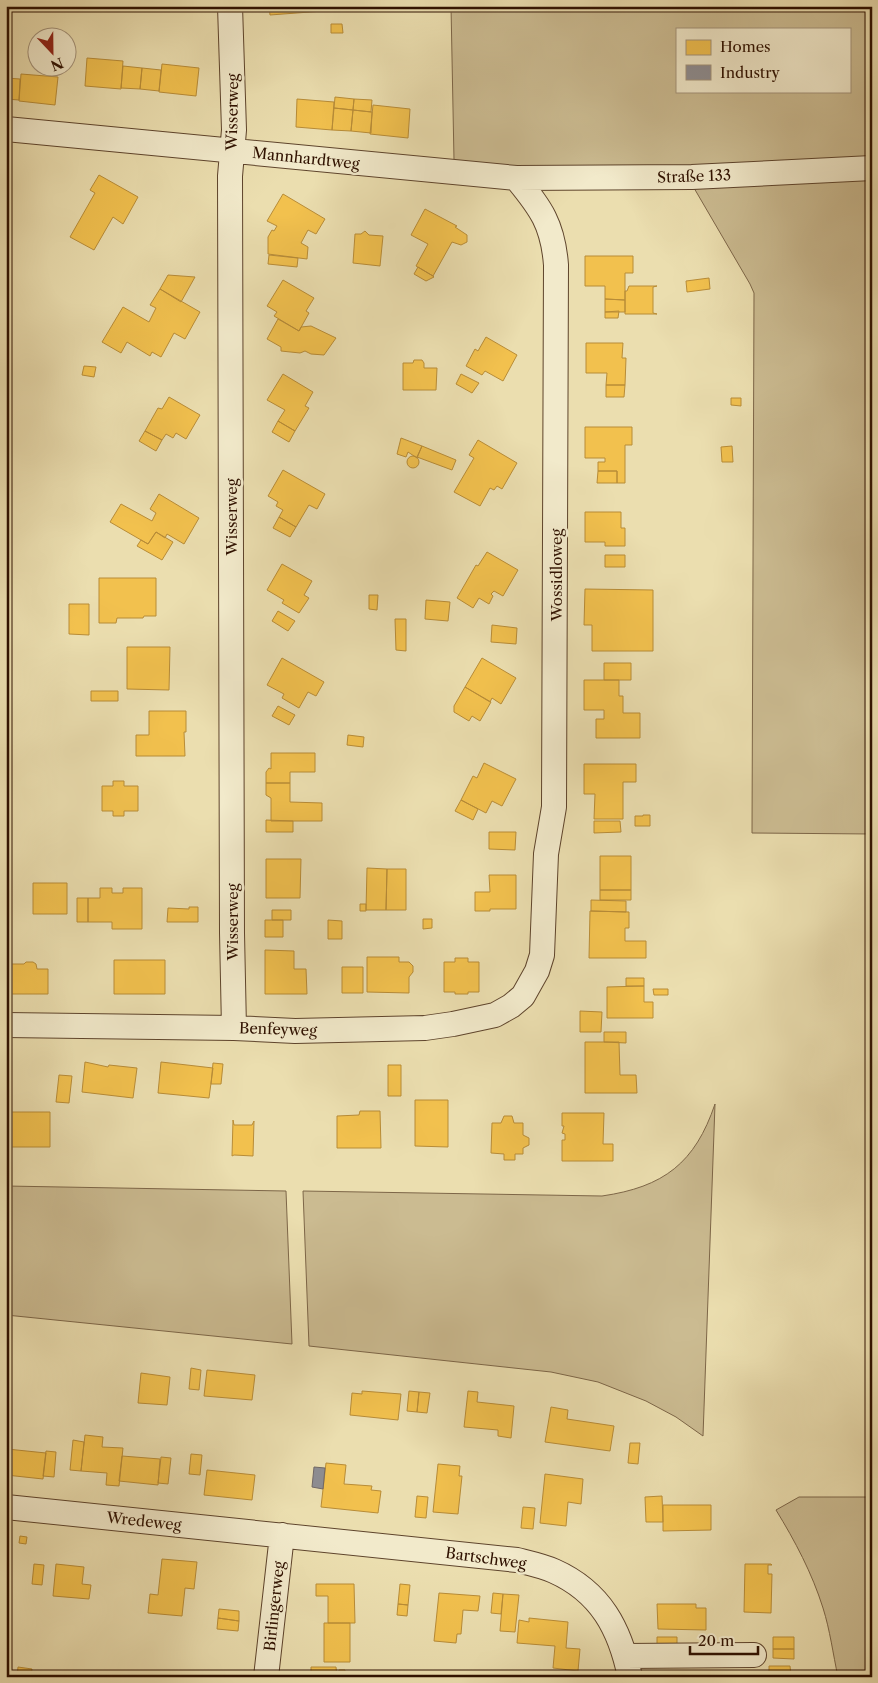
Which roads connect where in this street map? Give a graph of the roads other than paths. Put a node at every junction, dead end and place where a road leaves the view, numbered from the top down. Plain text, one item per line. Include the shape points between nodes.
1 (230, 6) edge
2 (6, 129) edge
3 (232, 151) junction
4 (872, 168) edge
5 (516, 178) junction
6 (533, 980) joint
7 (6, 1025) edge
8 (234, 1028) junction
9 (6, 1507) edge
10 (282, 1535) junction
11 (754, 1655) dead end
12 (628, 1666) edge
13 (266, 1677) edge

1 - 3 street, Wisserweg
2 - 3 street, Mannhardtweg
3 - 5 street, Mannhardtweg
3 - 8 street, Wisserweg
4 - 5 street, Straße 133 via 692,177
5 - 6 street, Wossidloweg via 536,201 547,221 555,246 556,265 554,808 546,854 542,955
6 - 8 street, Benfeyweg via 512,1006 495,1015 453,1024 425,1028 296,1031
7 - 8 street, Benfeyweg
9 - 10 street, Wredeweg
10 - 12 street, Bartschweg via 517,1560 554,1571 584,1588 604,1610
10 - 13 street, Birlingerweg
11 - 12 street

